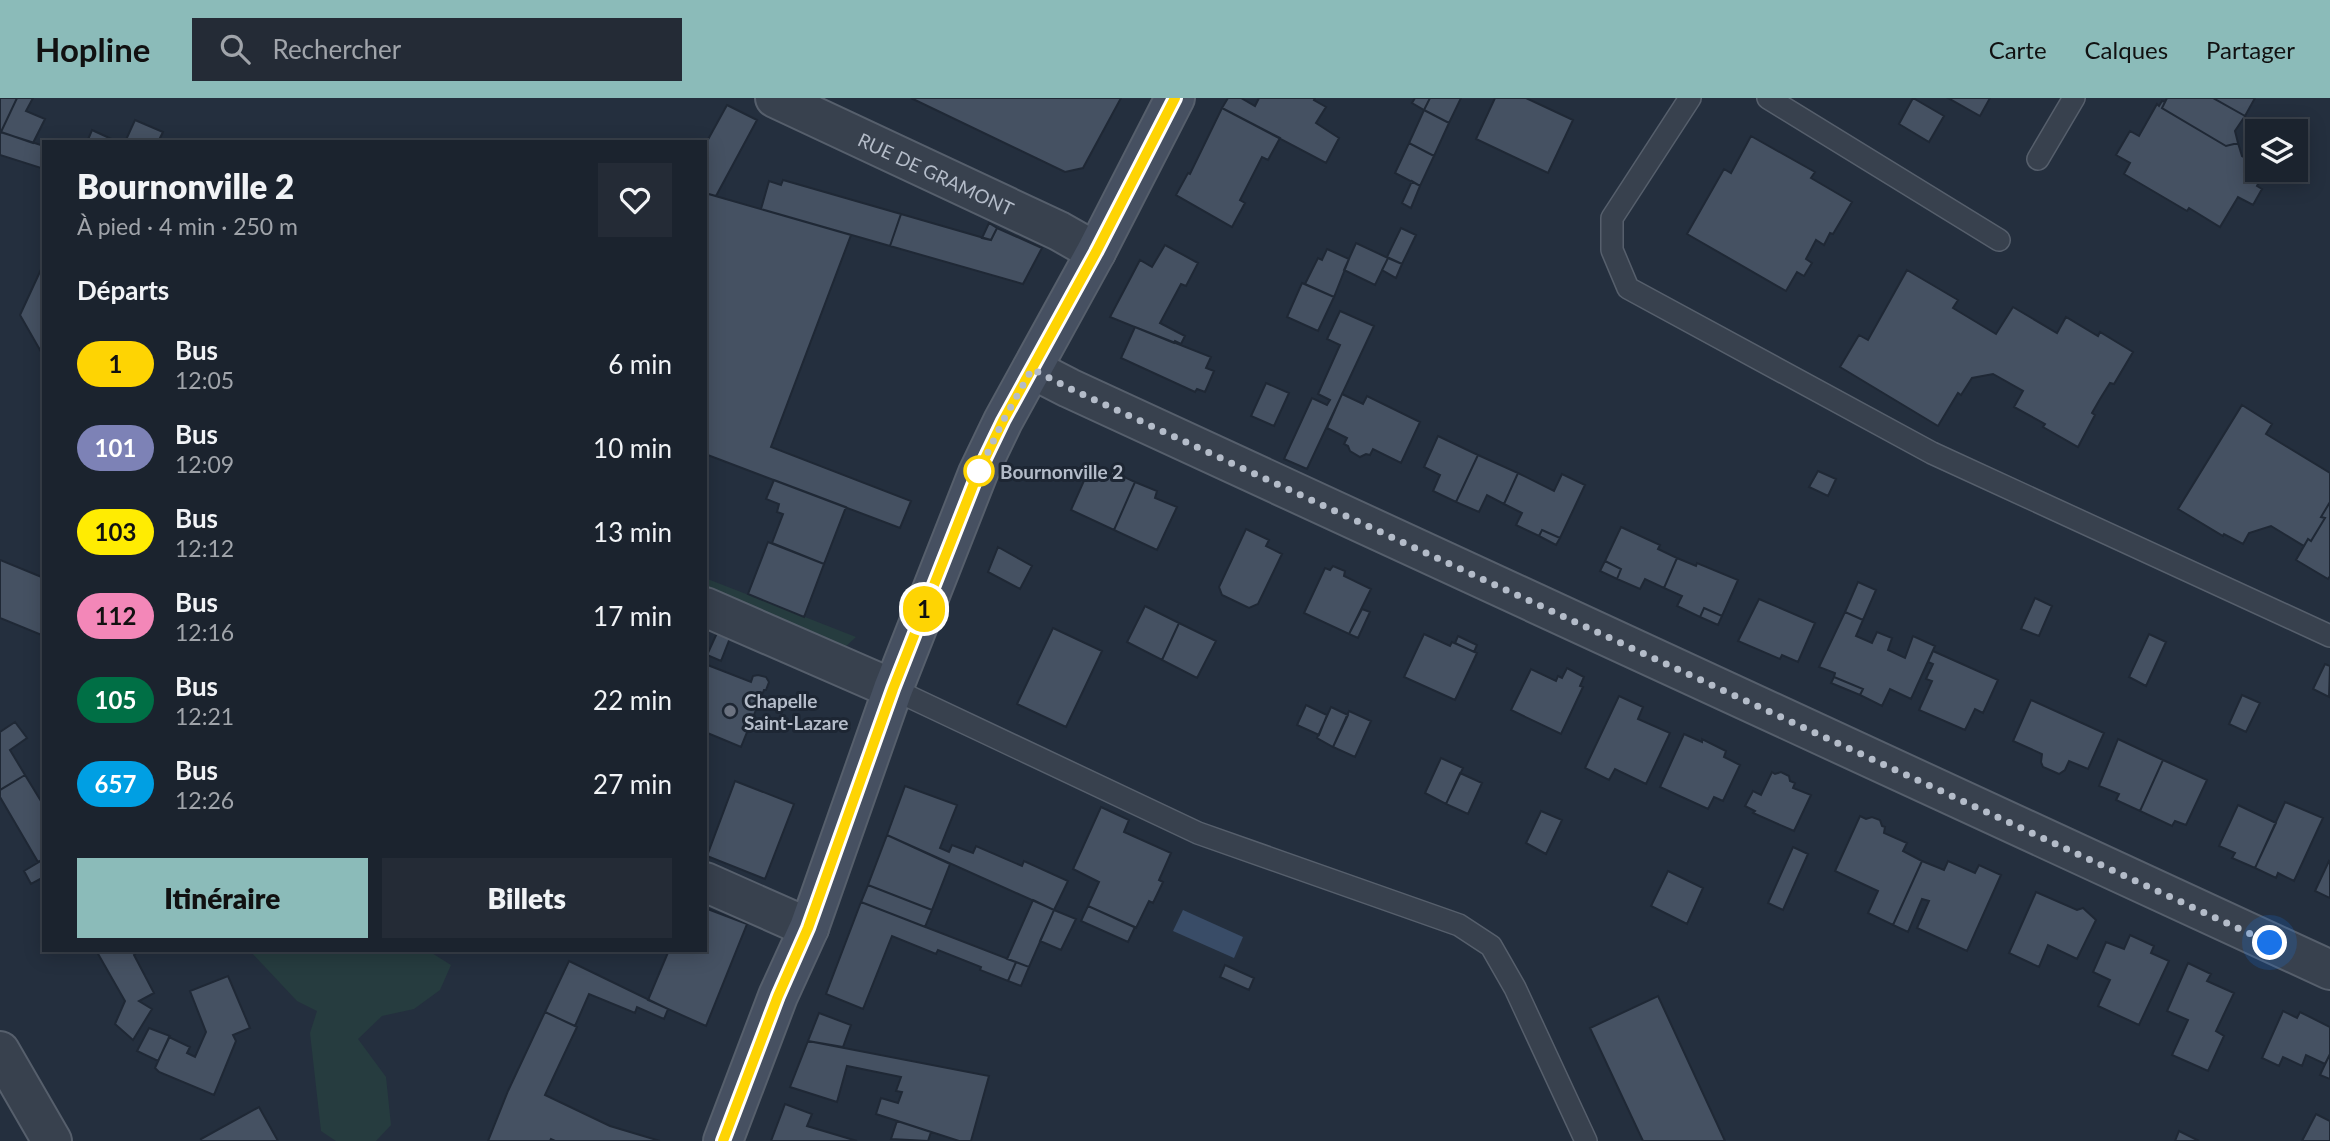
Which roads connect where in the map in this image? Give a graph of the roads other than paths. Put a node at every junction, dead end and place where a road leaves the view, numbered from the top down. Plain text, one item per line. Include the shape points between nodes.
1 (775, 98) edge
2 (1175, 98) edge
3 (1690, 98) edge
4 (1768, 98) edge
5 (2074, 98) edge
6 (2038, 159) dead end
7 (2000, 240) dead end
8 (1096, 252) junction
9 (1032, 369) junction
10 (707, 608) edge
11 (2330, 636) edge
12 (893, 689) junction
13 (707, 884) edge
14 (808, 928) junction
15 (2330, 971) edge
16 (0, 1051) edge
17 (52, 1141) edge
18 (723, 1141) edge
19 (1586, 1141) edge

1 - 8 street, RUE DE GRAMONT
2 - 8 main road
3 - 11 lane via 1612,218 1612,250 1628,288 1932,453
4 - 7 lane
5 - 6 lane
8 - 9 main road
9 - 12 main road via 978,473
9 - 15 street
10 - 12 street
12 - 14 main road
12 - 19 lane via 1198,833 1459,925 1491,946
13 - 14 street
14 - 18 main road
16 - 17 street

